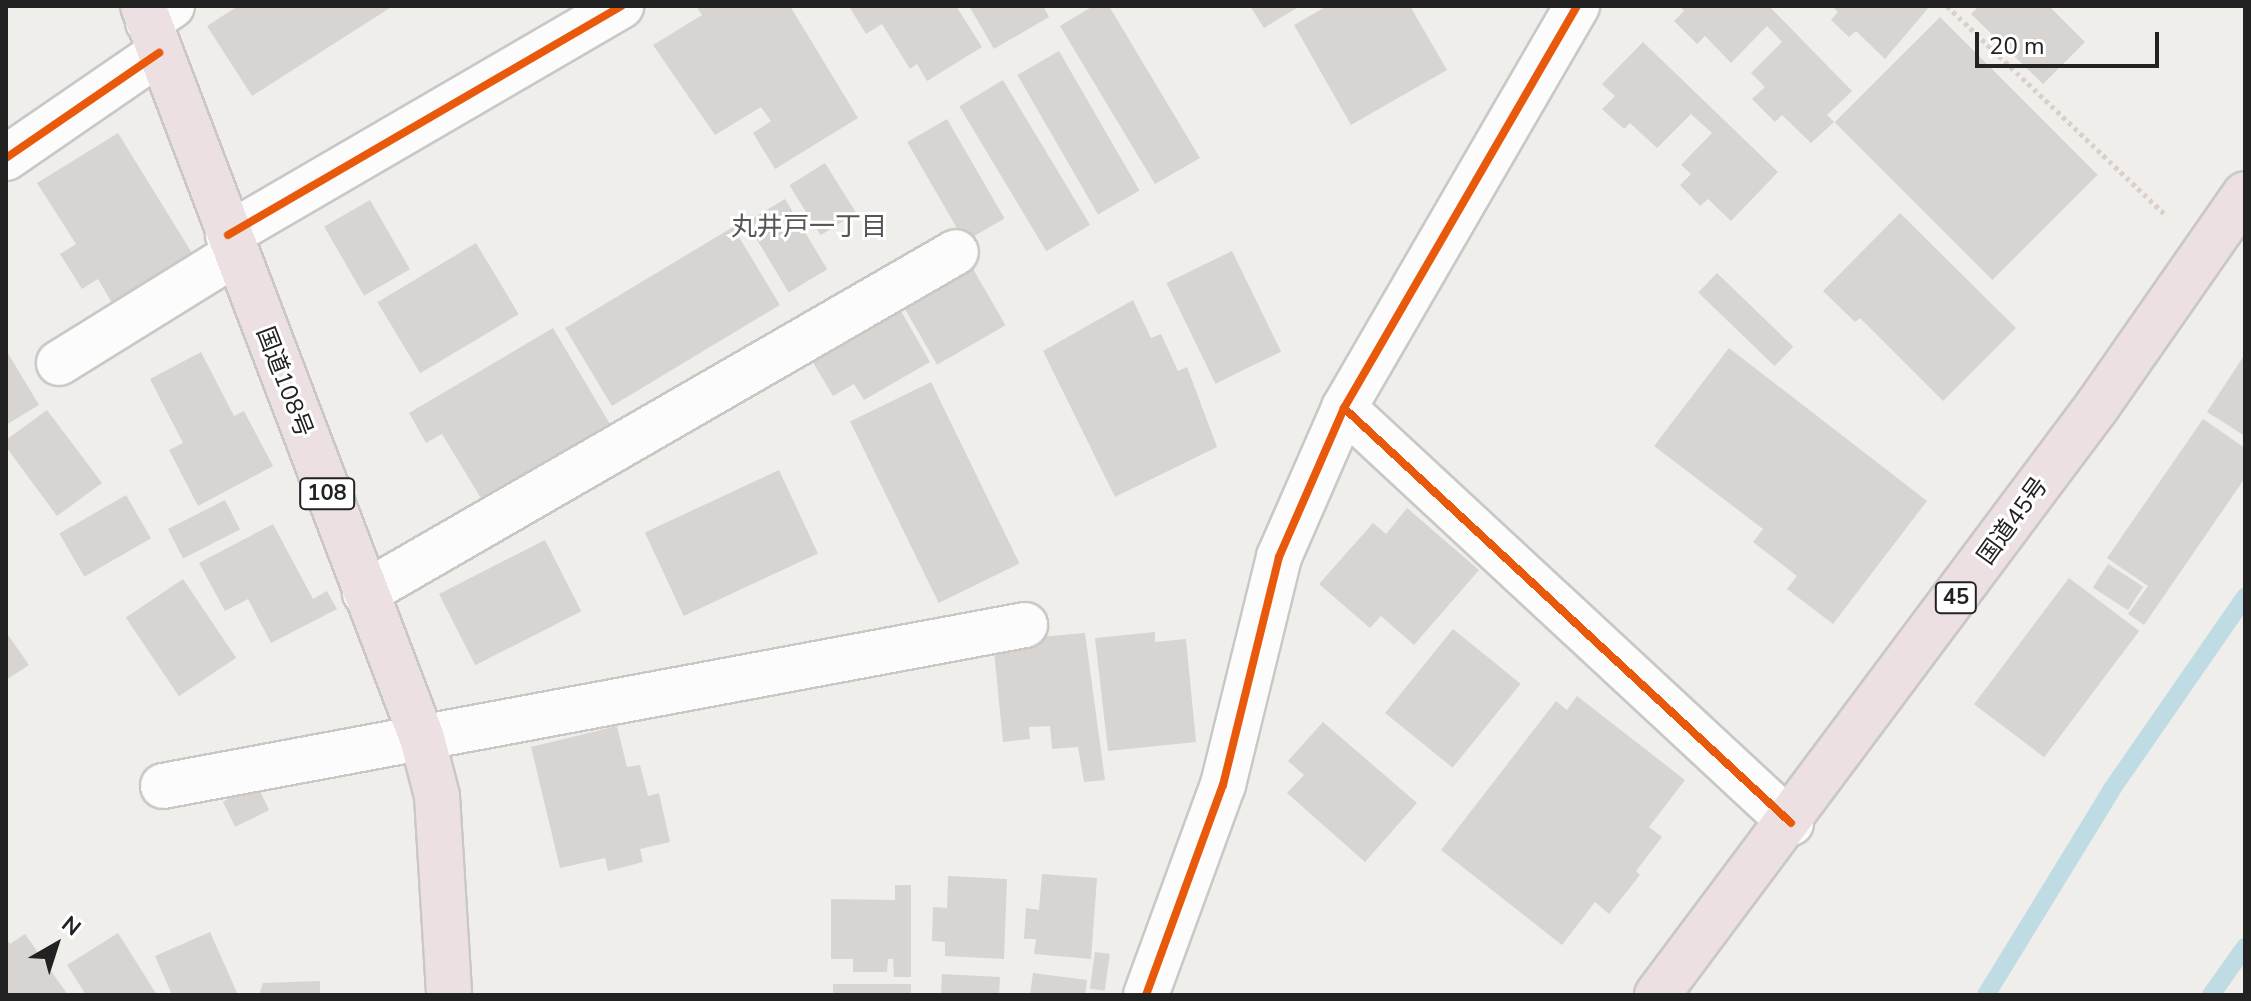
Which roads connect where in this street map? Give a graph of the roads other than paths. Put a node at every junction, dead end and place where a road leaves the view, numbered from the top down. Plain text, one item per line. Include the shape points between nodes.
1 (621, 6) edge
2 (1577, 6) edge
3 (156, 22) edge
4 (6, 158) edge
5 (2245, 194) edge
6 (231, 245) junction
7 (956, 252) dead end
8 (59, 363) dead end
9 (1344, 408) junction
10 (365, 593) junction
11 (1025, 625) dead end
12 (422, 738) junction
13 (163, 786) dead end
14 (1791, 823) junction
15 (449, 995) edge
16 (1146, 995) edge
17 (1657, 995) edge

1 - 6 street
2 - 9 street
3 - 4 street
3 - 6 highway, 国道108号 / 108
5 - 14 highway, 国道45号 / 45
6 - 8 street
6 - 10 highway, 国道108号 / 108
7 - 10 street
9 - 14 street
9 - 16 street via 1279,557 1223,785
10 - 12 highway, 国道108号 / 108
11 - 12 street
12 - 13 street
12 - 15 highway, 国道108号 / 108 via 437,796
14 - 17 highway, 国道45号 / 45

